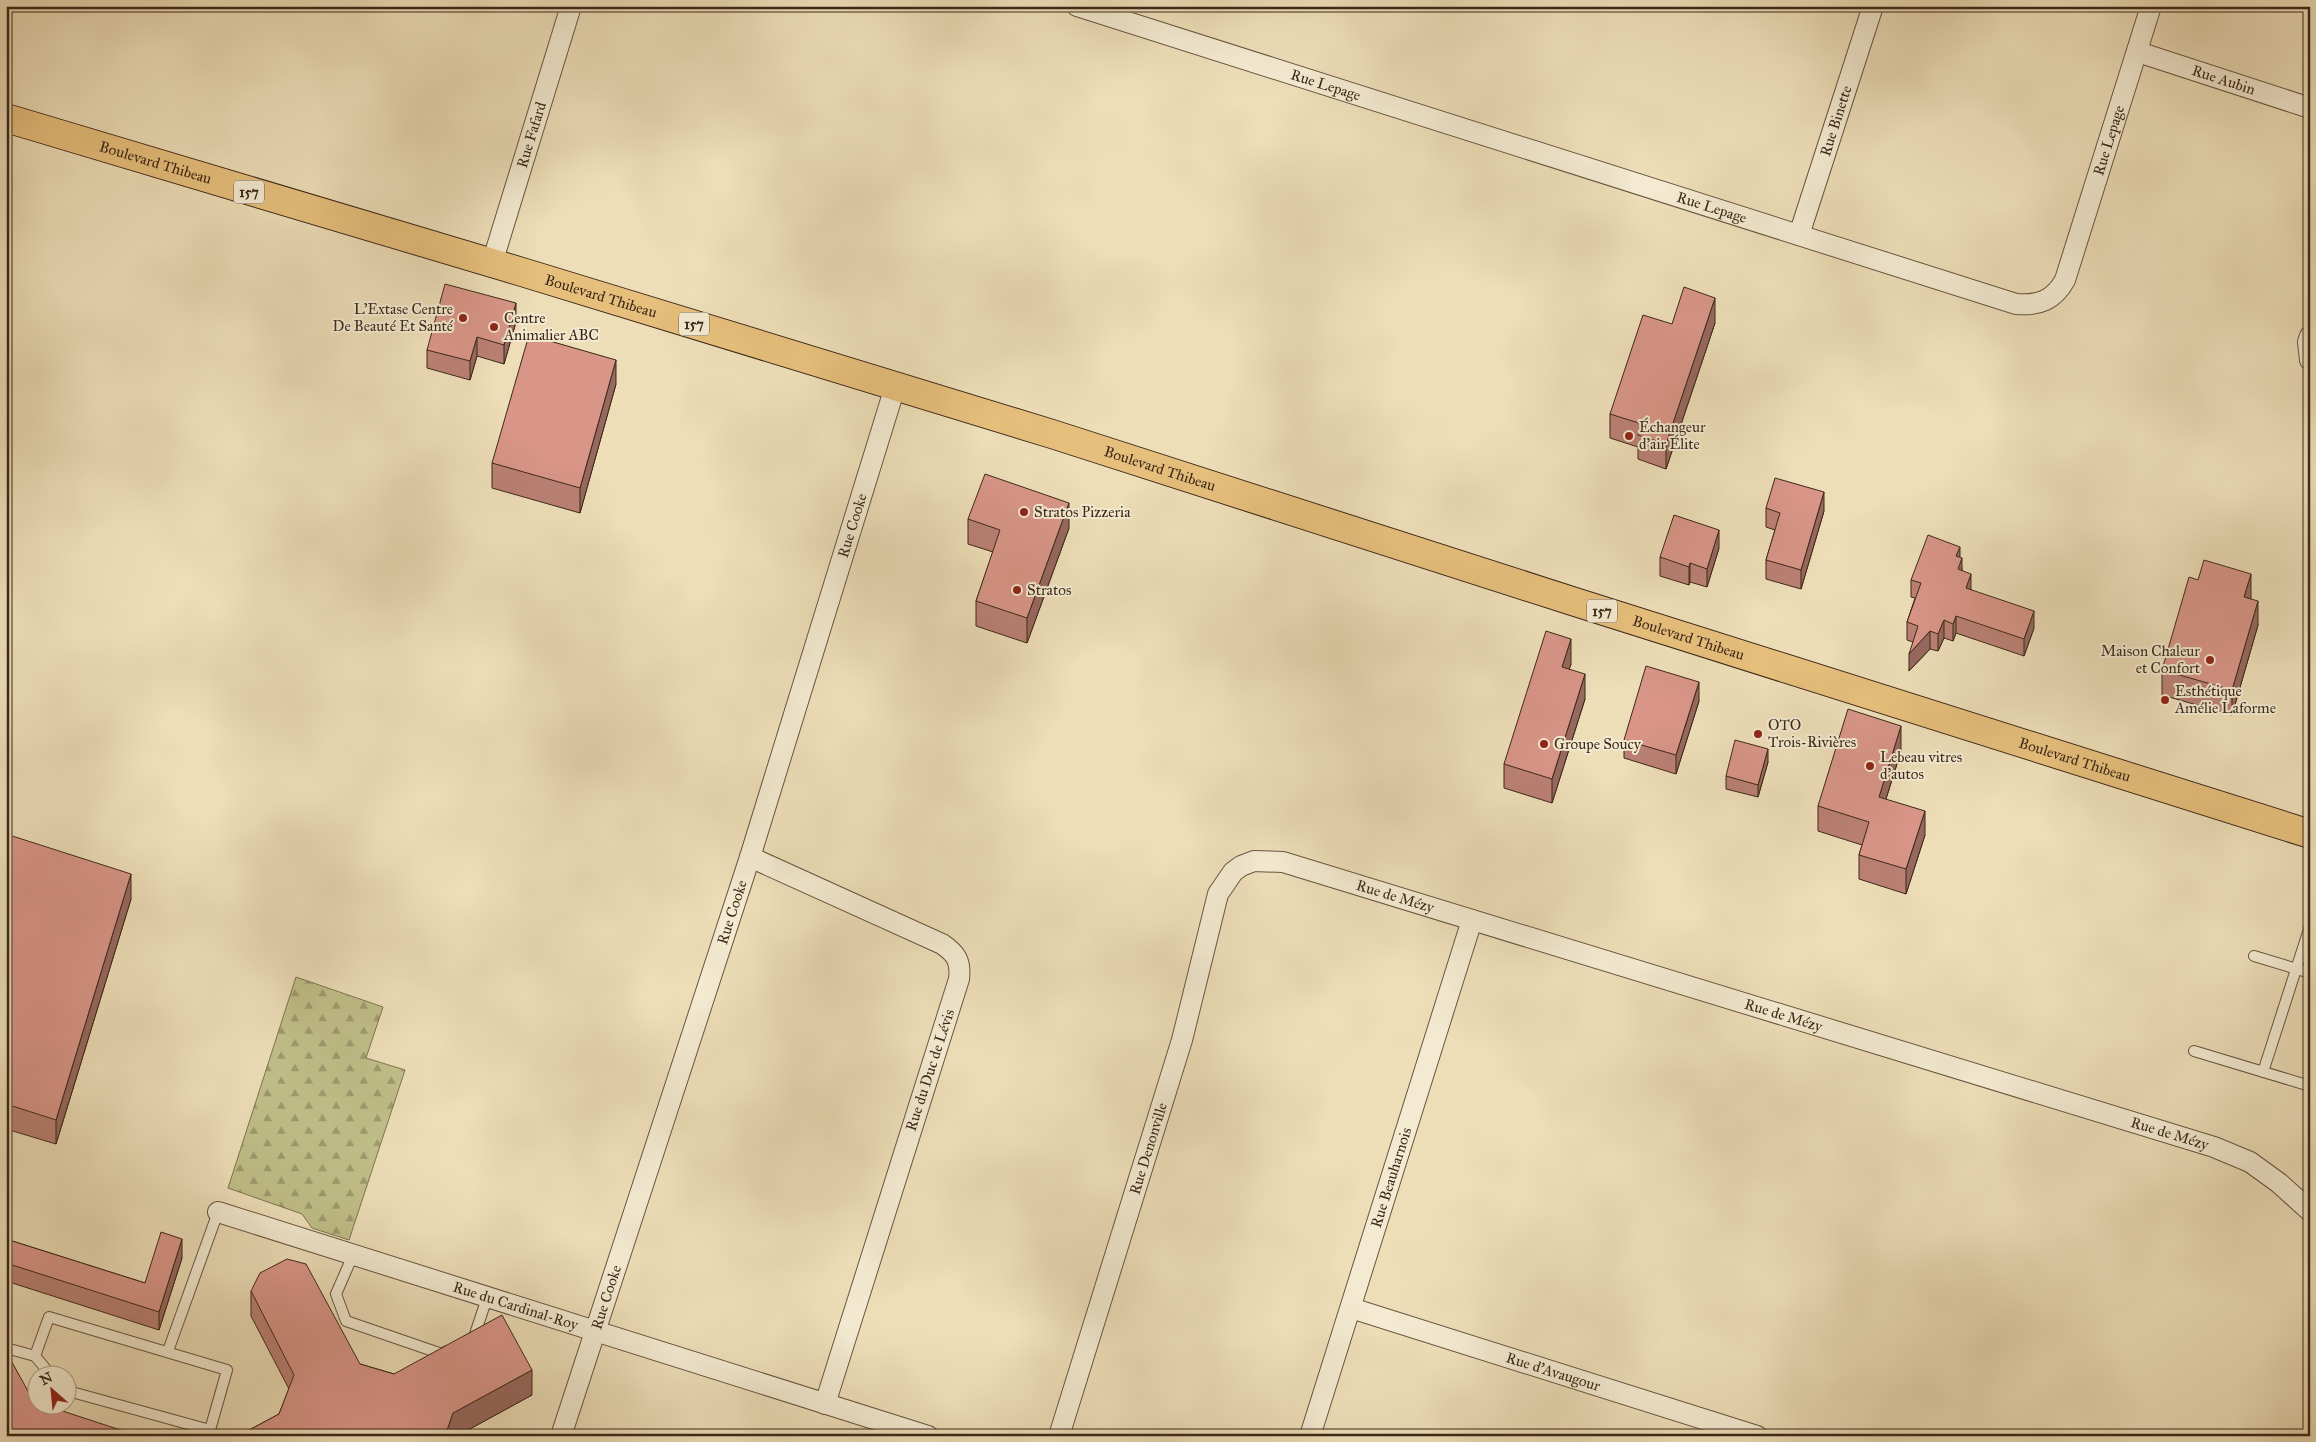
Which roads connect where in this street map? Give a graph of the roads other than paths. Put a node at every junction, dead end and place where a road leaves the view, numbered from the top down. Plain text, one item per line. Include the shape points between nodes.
1 (571, 6) edge
2 (1078, 6) edge
3 (1873, 6) edge
4 (2151, 6) edge
5 (2138, 52) junction
6 (2310, 108) edge
7 (6, 118) edge
8 (1799, 235) junction
9 (492, 263) junction
10 (2310, 336) edge
11 (2310, 360) edge
12 (895, 387) junction
13 (2310, 834) edge
14 (750, 857) junction
15 (1241, 866) joint
16 (1472, 920) junction
17 (2310, 926) edge
18 (2254, 956) dead end
19 (2296, 968) junction
20 (2310, 973) edge
21 (2194, 1051) dead end
22 (2263, 1072) junction
23 (2310, 1086) edge
24 (2310, 1211) edge
25 (218, 1212) joint
26 (352, 1255) junction
27 (487, 1298) junction
28 (1351, 1308) junction
29 (596, 1332) junction
30 (6, 1348) edge
31 (168, 1351) junction
32 (36, 1356) junction
33 (42, 1364) edge
34 (78, 1394) edge
35 (826, 1404) junction
36 (561, 1436) edge
37 (928, 1436) edge
38 (1059, 1436) edge
39 (1310, 1436) edge
40 (1758, 1436) edge

1 - 9 street, Rue Fafard
2 - 8 street, Rue Lepage
3 - 8 street, Rue Binette
4 - 5 street, Rue Lepage
5 - 6 street, Rue Aubin
5 - 8 street, Rue Lepage via 2065,280 2054,296 2044,302 2016,304
7 - 9 main road, Boulevard Thibeau / 157
9 - 12 main road, Boulevard Thibeau / 157
10 - 11 street
12 - 13 main road, Boulevard Thibeau / 157
12 - 14 street, Rue Cooke
14 - 29 street, Rue Cooke
14 - 35 street, Rue du Duc de Lévis via 942,944 958,958 960,968
15 - 16 street, Rue de Mézy via 1254,860 1283,862
15 - 38 street, Rue Denonville via 1224,882 1216,901 1182,1040
16 - 24 street, Rue de Mézy via 2214,1147 2250,1162
16 - 28 street, Rue Beauharnois
17 - 19 lane
18 - 19 lane
19 - 20 lane
19 - 22 lane
21 - 22 lane
22 - 23 lane
25 - 26 street, Rue du Cardinal-Roy
25 - 31 lane
26 - 27 street, Rue du Cardinal-Roy
26 - 27 lane via 336,1294 346,1321 442,1354 474,1337
27 - 29 street, Rue du Cardinal-Roy
28 - 39 street, Rue Beauharnois
28 - 40 street, Rue d'Avaugour
29 - 35 street, Rue du Cardinal-Roy
29 - 36 street, Rue Cooke
30 - 32 lane
31 - 32 lane via 50,1317
31 - 34 lane via 227,1370 210,1430
32 - 33 lane
35 - 37 street, Rue du Cardinal-Roy

